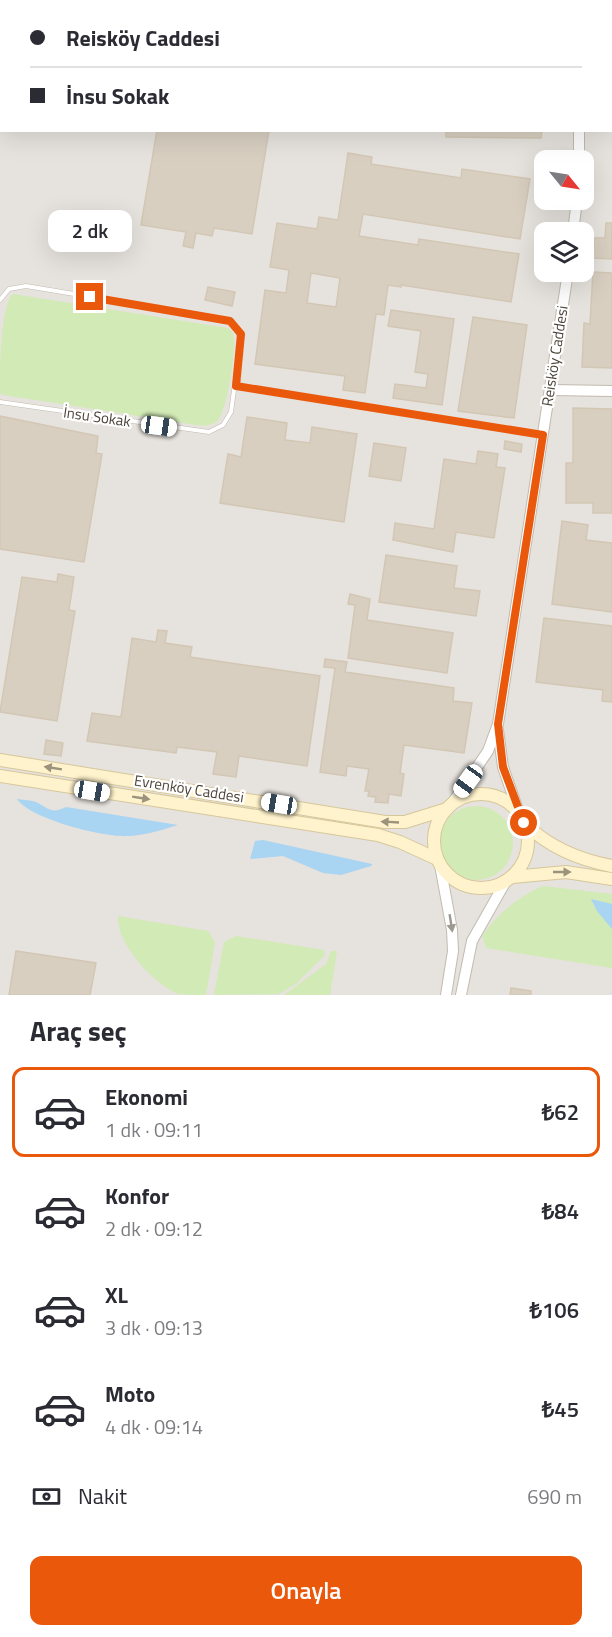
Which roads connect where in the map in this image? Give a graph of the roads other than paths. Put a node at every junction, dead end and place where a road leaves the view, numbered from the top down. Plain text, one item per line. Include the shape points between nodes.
1 (579, 132) edge
2 (579, 150) edge
3 (567, 282) edge
4 (0, 300) edge
5 (236, 386) junction
6 (551, 390) junction
7 (612, 391) edge
8 (0, 402) edge
9 (543, 435) junction
10 (498, 724) junction
11 (0, 760) edge
12 (0, 776) edge
13 (449, 807) junction
14 (522, 819) junction
15 (438, 862) junction
16 (612, 866) edge
17 (509, 879) junction
18 (612, 879) edge
19 (446, 995) edge
20 (461, 995) edge

1 - 2 street
3 - 6 street, Reisköy Caddesi
4 - 5 lane, İnsu Sokak via 9,289 21,286 230,321 241,334
5 - 8 lane, İnsu Sokak via 227,421 214,430 202,432
5 - 9 lane
6 - 7 street
6 - 9 street, Reisköy Caddesi
9 - 10 street, Reisköy Caddesi
10 - 13 street, Reisköy Caddesi via 488,751
10 - 14 street, Reisköy Caddesi via 503,767
13 -> 11 main road, Evrenköy Caddesi via 405,822 385,822
12 -> 15 main road, Evrenköy Caddesi via 378,835
13 - 14 main road via 469,796 491,795 510,805
13 - 15 main road via 435,831
14 - 16 main road via 536,835 568,853
14 - 17 main road via 526,852
15 - 17 main road via 456,882 470,887 492,887
15 -> 19 street via 452,930
17 -> 18 main road via 566,872
17 - 20 street via 472,941

